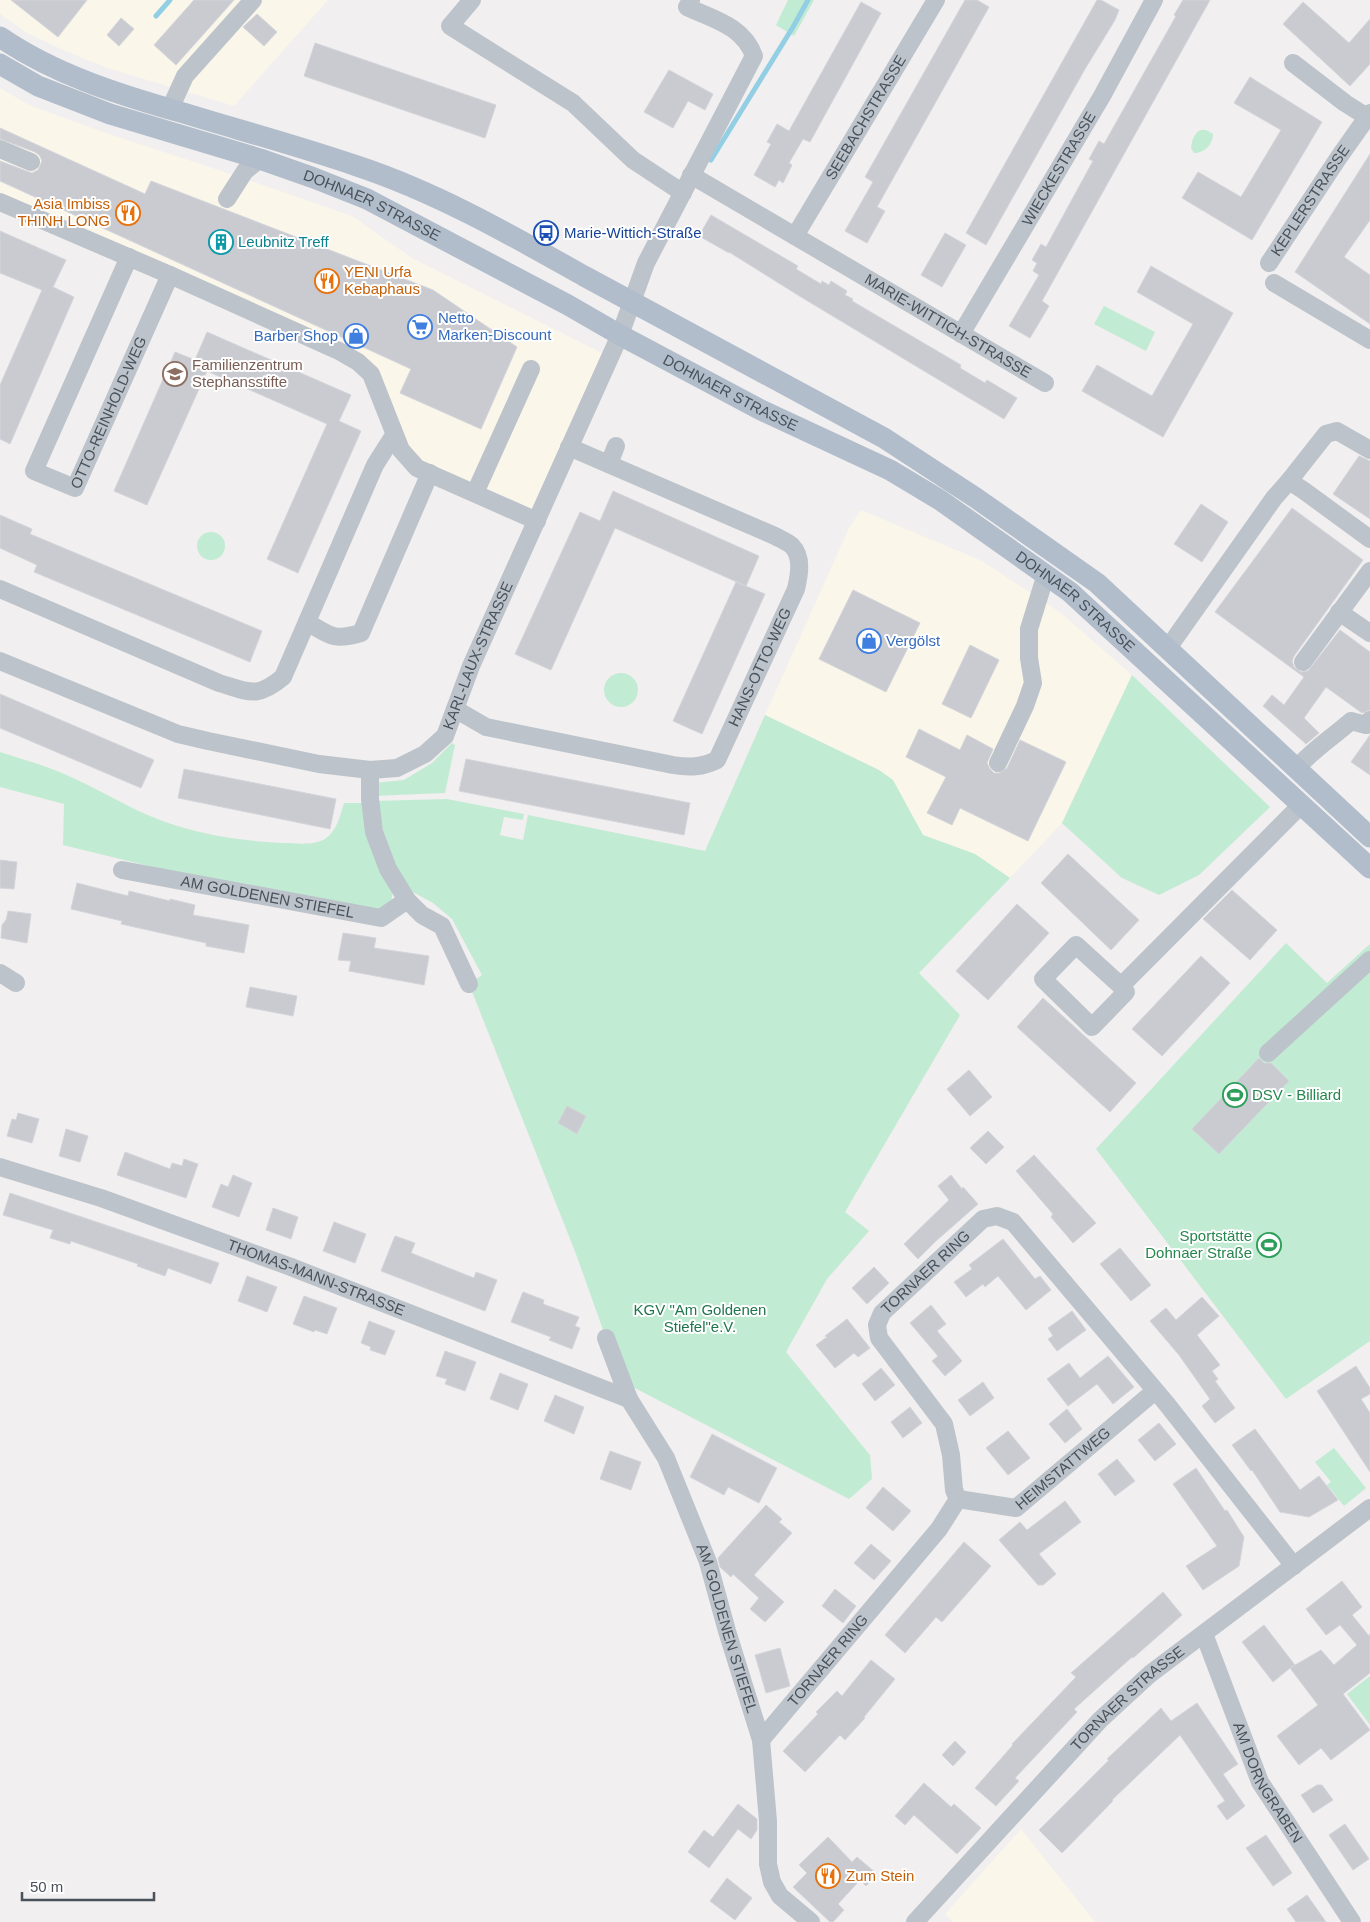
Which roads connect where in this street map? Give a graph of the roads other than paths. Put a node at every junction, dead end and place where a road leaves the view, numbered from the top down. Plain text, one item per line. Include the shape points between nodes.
1 (253, 0) edge
2 (472, 0) edge
3 (691, 0) edge
4 (936, 0) edge
5 (1154, 0) edge
6 (0, 37) edge
7 (1293, 62) dead end
8 (0, 64) edge
9 (170, 109) junction
10 (1368, 115) edge
11 (0, 149) edge
12 (260, 159) junction
13 (31, 162) dead end
14 (691, 175) junction
15 (683, 193) junction
16 (227, 199) dead end
17 (0, 202) edge
18 (795, 236) junction
19 (129, 257) junction
20 (1269, 263) dead end
21 (170, 275) junction
22 (1274, 283) dead end
23 (632, 302) junction
24 (961, 334) junction
25 (620, 335) junction
26 (1370, 340) edge
27 (531, 369) dead end
28 (1045, 384) dead end
29 (394, 435) junction
30 (616, 446) dead end
31 (569, 447) junction
32 (1370, 450) edge
33 (609, 464) junction
34 (430, 473) junction
35 (1289, 481) junction
36 (476, 493) junction
37 (537, 520) junction
38 (1370, 539) edge
39 (1370, 571) edge
40 (1046, 574) junction
41 (0, 589) edge
42 (1339, 612) junction
43 (307, 622) junction
44 (1370, 633) edge
45 (1168, 648) junction
46 (0, 661) edge
47 (1302, 662) dead end
48 (455, 708) junction
49 (1370, 720) edge
50 (998, 763) dead end
51 (1296, 769) junction
52 (370, 770) junction
53 (1301, 805) junction
54 (1370, 837) edge
55 (1370, 868) edge
56 (122, 870) dead end
57 (406, 900) junction
58 (1370, 960) edge
59 (0, 974) edge
60 (16, 983) dead end
61 (469, 984) dead end
62 (1121, 986) junction
63 (1268, 1053) dead end
64 (0, 1167) edge
65 (606, 1338) dead end
66 (1155, 1390) junction
67 (628, 1398) junction
68 (958, 1499) junction
69 (1370, 1508) edge
70 (1294, 1566) junction
71 (1204, 1634) junction
72 (761, 1740) junction
73 (810, 1922) edge
74 (915, 1922) edge
75 (1352, 1922) edge

1 - 9 street via 185,76
2 - 15 street via 450,26 573,103 633,160
3 - 14 street via 687,7 738,31 754,56
4 - 18 street, SEEBACHSTRASSE
5 - 24 street, WIECKESTRASSE via 1105,91
6 - 9 main road, DOHNAER STRASSE via 82,80
7 - 10 street via 1345,103
8 - 12 main road, DOHNAER STRASSE via 38,86 110,114
9 - 23 main road, DOHNAER STRASSE via 357,166 405,184 538,250
10 - 20 street, KEPLERSTRASSE
11 - 13 street
12 - 16 street via 245,171
12 - 25 main road, DOHNAER STRASSE via 367,199
14 - 15 street
14 - 18 street, MARIE-WITTICH-STRASSE
15 - 23 street via 646,263
17 - 19 street
18 - 24 street, MARIE-WITTICH-STRASSE
19 - 21 street
19 - 21 street, OTTO-REINHOLD-WEG via 34,471 75,488
21 - 29 street via 358,362 371,374
22 - 26 street
23 - 25 street
23 - 45 main road, DOHNAER STRASSE via 884,438 1097,583
24 - 28 street, MARIE-WITTICH-STRASSE
25 - 31 street, KARL-LAUX-STRASSE
25 - 40 main road, DOHNAER STRASSE via 761,410 890,470 940,500
27 - 36 street
29 - 34 street via 401,450 418,468
29 - 43 street via 376,465
30 - 33 street
31 - 33 street, HANS-OTTO-WEG
31 - 37 street, KARL-LAUX-STRASSE
32 - 35 street via 1337,431 1326,434
33 - 48 street, HANS-OTTO-WEG via 775,536 793,546 799,559 796,590 717,760 703,766 686,767 608,752 486,727
34 - 36 street
34 - 43 street via 361,633 343,638 329,635
35 - 38 street
35 - 45 street
36 - 37 street
37 - 48 street, KARL-LAUX-STRASSE
39 - 42 street
40 - 50 street via 1029,629 1033,683
40 - 53 main road, DOHNAER STRASSE via 1070,592
41 - 43 street via 219,683 253,693 271,687 283,677
42 - 44 street
42 - 47 street
45 - 51 main road, DOHNAER STRASSE
46 - 52 street, KARL-LAUX-STRASSE via 178,734 310,762
48 - 52 street, KARL-LAUX-STRASSE via 445,736 424,754 397,768
49 - 51 street via 1366,725 1351,721
51 - 54 main road, DOHNAER STRASSE
52 - 57 street via 374,832 388,869
53 - 55 main road, DOHNAER STRASSE
53 - 62 street
56 - 57 street, AM GOLDENEN STIEFEL via 381,918
57 - 61 street via 422,916 442,926
58 - 63 street
59 - 60 street
62 - 62 street via 1126,992 1092,1027 1043,979 1076,945
64 - 67 street, THOMAS-MANN-STRASSE via 101,1198 282,1264
65 - 67 street, AM GOLDENEN STIEFEL
66 - 68 street, HEIMSTATTWEG via 1016,1508
66 - 68 street, TORNAER RING via 1013,1222 997,1216 983,1219 882,1313 876,1325 879,1338 944,1424
66 - 70 street, TORNAER RING
67 - 72 street, AM GOLDENEN STIEFEL via 666,1458 708,1562
68 - 72 street, TORNAER RING via 939,1529
69 - 70 street, TORNAER STRASSE
70 - 71 street, TORNAER STRASSE
71 - 74 street, TORNAER STRASSE via 1150,1674 1100,1720
71 - 75 street, AM DORNGRABEN via 1260,1782
72 - 73 street, AM GOLDENEN STIEFEL via 768,1864 772,1882 780,1896

